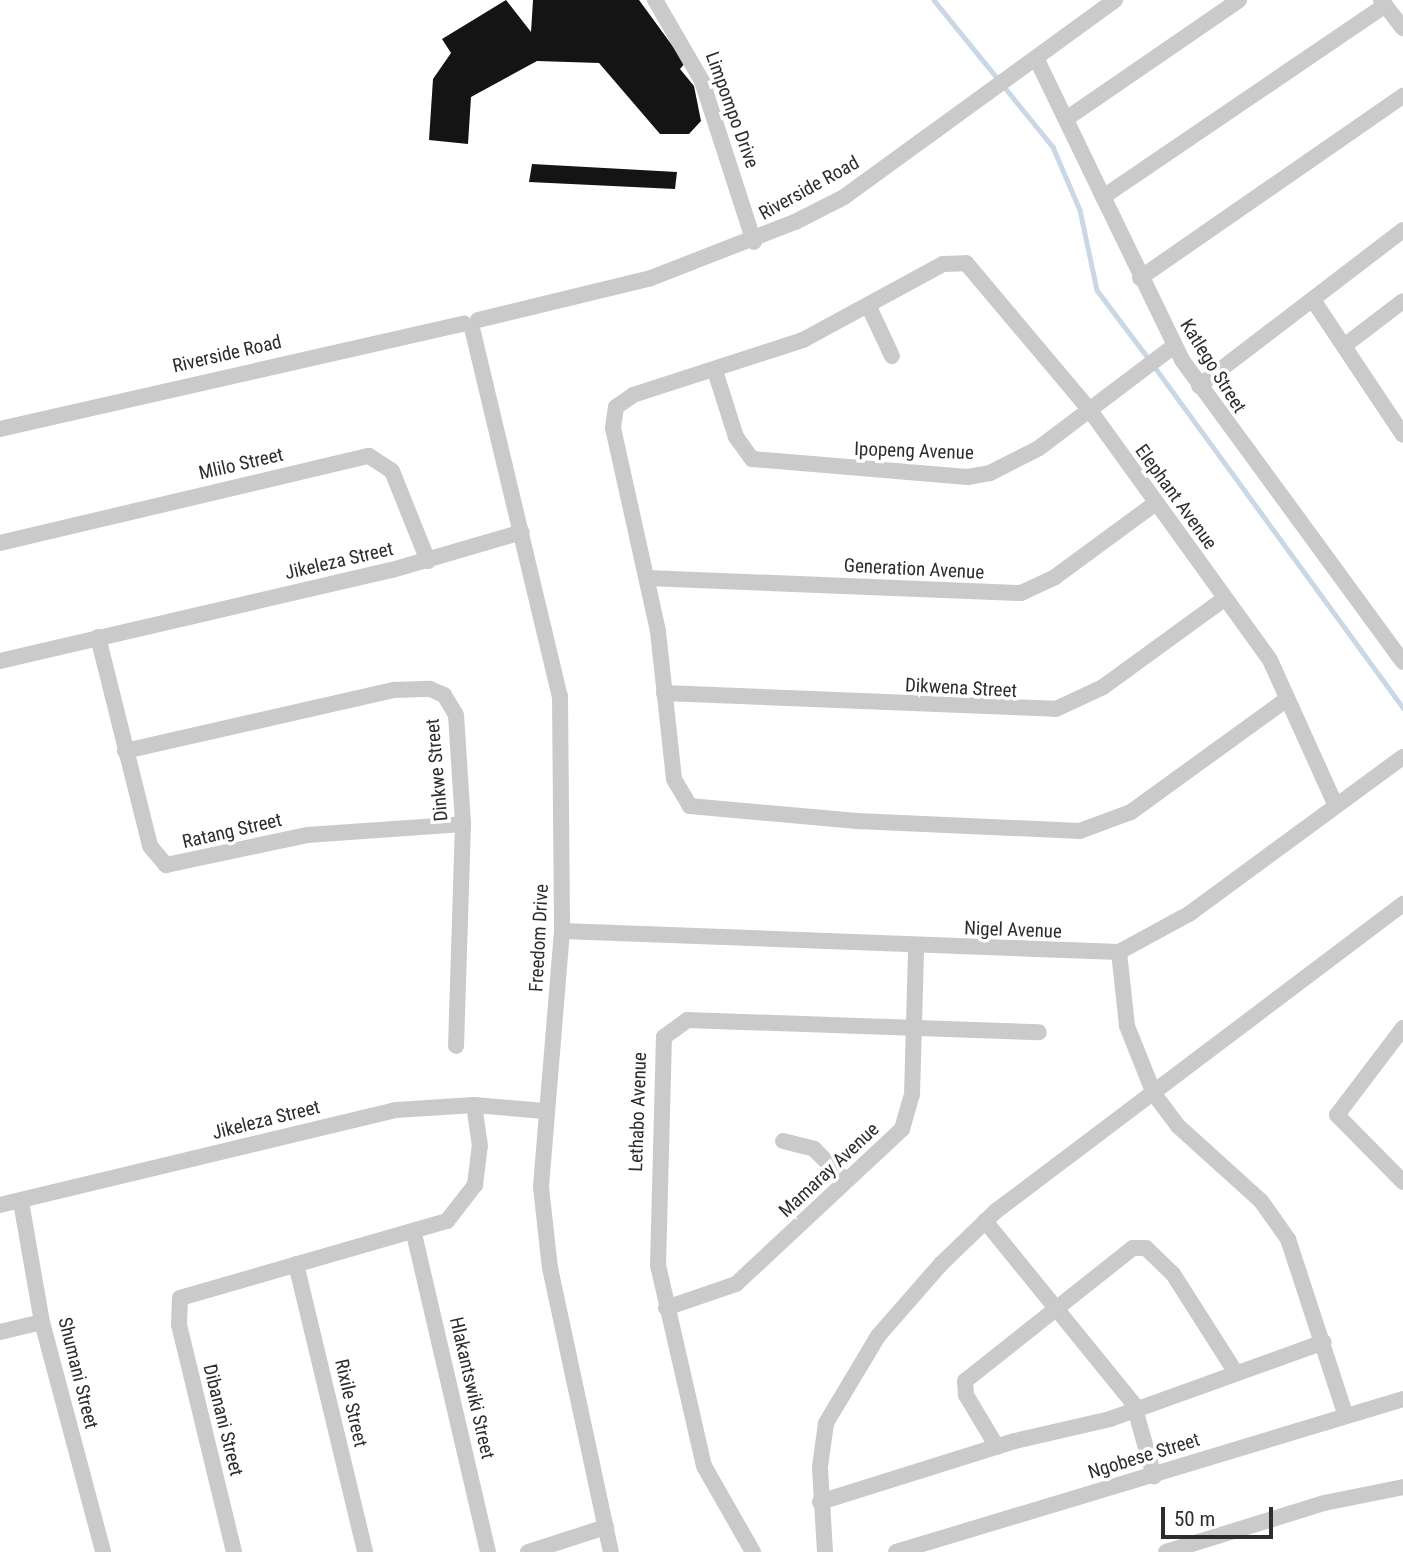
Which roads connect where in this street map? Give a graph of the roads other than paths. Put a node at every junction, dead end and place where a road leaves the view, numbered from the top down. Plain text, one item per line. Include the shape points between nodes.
1 (655, 0) edge
2 (1115, 0) edge
3 (1239, 0) edge
4 (1383, 3) edge
5 (1403, 27) edge
6 (1038, 62) junction
7 (1403, 96) edge
8 (1066, 119) junction
9 (1102, 197) junction
10 (1403, 230) edge
11 (754, 242) junction
12 (1140, 278) junction
13 (1313, 300) junction
14 (1403, 301) edge
15 (869, 307) junction
16 (471, 324) junction
17 (1174, 345) junction
18 (1344, 346) junction
19 (892, 356) dead end
20 (715, 371) junction
21 (1199, 386) junction
22 (1089, 409) junction
23 (1396, 411) edge
24 (0, 429) edge
25 (1403, 435) edge
26 (1153, 505) junction
27 (522, 532) junction
28 (0, 542) edge
29 (428, 561) junction
30 (647, 578) junction
31 (1224, 599) junction
32 (98, 637) junction
33 (0, 661) edge
34 (1403, 662) edge
35 (664, 692) junction
36 (1287, 699) junction
37 (125, 751) junction
38 (1403, 757) edge
39 (1336, 806) junction
40 (463, 824) junction
41 (1403, 904) edge
42 (562, 931) junction
43 (916, 948) junction
44 (1119, 952) junction
45 (1403, 1028) edge
46 (914, 1030) junction
47 (1039, 1032) dead end
48 (456, 1046) dead end
49 (1154, 1094) junction
50 (474, 1105) junction
51 (545, 1111) junction
52 (783, 1141) dead end
53 (846, 1181) junction
54 (1403, 1182) edge
55 (21, 1202) junction
56 (0, 1205) edge
57 (985, 1221) junction
58 (414, 1234) junction
59 (296, 1264) junction
60 (1055, 1306) junction
61 (666, 1308) junction
62 (42, 1322) junction
63 (0, 1332) edge
64 (1324, 1342) junction
65 (1236, 1373) junction
66 (1403, 1399) edge
67 (1136, 1409) junction
68 (1346, 1416) junction
69 (997, 1447) junction
70 (1154, 1476) junction
71 (1403, 1488) edge
72 (820, 1502) junction
73 (606, 1527) junction
74 (103, 1552) edge
75 (234, 1552) edge
76 (365, 1552) edge
77 (488, 1552) edge
78 (528, 1552) edge
79 (611, 1552) edge
80 (752, 1552) edge
81 (825, 1552) edge
82 (896, 1552) edge
83 (1167, 1552) edge

1 - 11 street, Limpompo Drive via 702,81
2 - 6 street, Riverside Road
3 - 8 street
4 - 5 street
4 - 9 street
6 - 8 street, Katlego Street
6 - 11 street, Riverside Road via 844,197
7 - 12 street
8 - 9 street, Katlego Street
9 - 12 street, Katlego Street
10 - 13 street
11 - 16 street, Riverside Road via 651,278
12 - 17 street, Katlego Street
13 - 18 street
13 - 21 street
14 - 18 street
15 - 19 street
15 - 20 street, Elephant Avenue via 803,340
15 - 22 street, Elephant Avenue via 943,264 966,263
16 - 24 street, Riverside Road
16 - 27 street, Freedom Drive
17 - 21 street, Katlego Street
17 - 22 street, Ipopeng Avenue
18 - 23 street
20 - 22 street, Ipopeng Avenue via 740,447 762,463 978,475 1039,448
20 - 30 street, Elephant Avenue via 633,395 616,407 613,428
21 - 34 street, Katlego Street
22 - 26 street, Elephant Avenue
23 - 25 street
26 - 30 street, Generation Avenue via 1055,577 1021,593
26 - 31 street, Elephant Avenue
27 - 29 street, Jikeleza Street
27 - 42 street, Freedom Drive via 562,723
28 - 29 street, Mlilo Street via 369,456 392,471
29 - 32 street, Jikeleza Street
30 - 35 street, Elephant Avenue
31 - 35 street, Dikwena Street via 1103,687 1056,709
31 - 36 street, Elephant Avenue via 1270,660
32 - 33 street, Jikeleza Street
32 - 37 street, Ratang Street
35 - 36 street, Elephant Avenue via 674,779 690,806 1049,832 1080,831 1131,812
36 - 39 street
37 - 40 street, Ratang Street via 150,846 166,865 307,835
37 - 40 street, Dinkwe Street via 394,690 430,689 444,695 456,715
38 - 39 street, Nigel Avenue
39 - 44 street, Nigel Avenue via 1162,933
40 - 48 street, Dinkwe Street
41 - 49 street
42 - 43 street, Nigel Avenue
42 - 51 street, Freedom Drive
43 - 44 street, Nigel Avenue
43 - 46 street, Mamaray Avenue
44 - 49 street via 1127,1026
45 - 54 street via 1337,1115
46 - 47 street, Lethabo Avenue
46 - 53 street, Mamaray Avenue via 906,1121
46 - 61 street, Lethabo Avenue via 687,1020 668,1031 661,1048 655,1232
49 - 57 street
49 - 64 street via 1178,1126 1276,1219
50 - 51 street, Jikeleza Street
50 - 55 street, Jikeleza Street via 396,1110
50 - 58 street via 480,1146 475,1185 447,1221
51 - 73 street, Freedom Drive via 541,1186 550,1268
52 - 53 street via 814,1149
53 - 61 street, Mamaray Avenue via 736,1284
55 - 56 street, Jikeleza Street
55 - 62 street, Shumani Street
57 - 60 street
57 - 72 street via 902,1307 836,1401 821,1444
58 - 59 street
58 - 77 street, Hlakantswiki Street
59 - 75 street, Dibanani Street via 180,1298 179,1325
59 - 76 street, Rixile Street
60 - 65 street via 1133,1248 1146,1248 1194,1300
60 - 67 street
60 - 69 street via 963,1385
61 - 80 street, Lethabo Avenue via 704,1466
62 - 63 street
62 - 74 street, Shumani Street
64 - 65 street
64 - 68 street
65 - 67 street
66 - 68 street, Ngobese Street
67 - 69 street
67 - 70 street
68 - 70 street, Ngobese Street
69 - 72 street
70 - 82 street, Ngobese Street
71 - 83 street via 1324,1503
72 - 81 street
73 - 78 street
73 - 79 street, Freedom Drive

